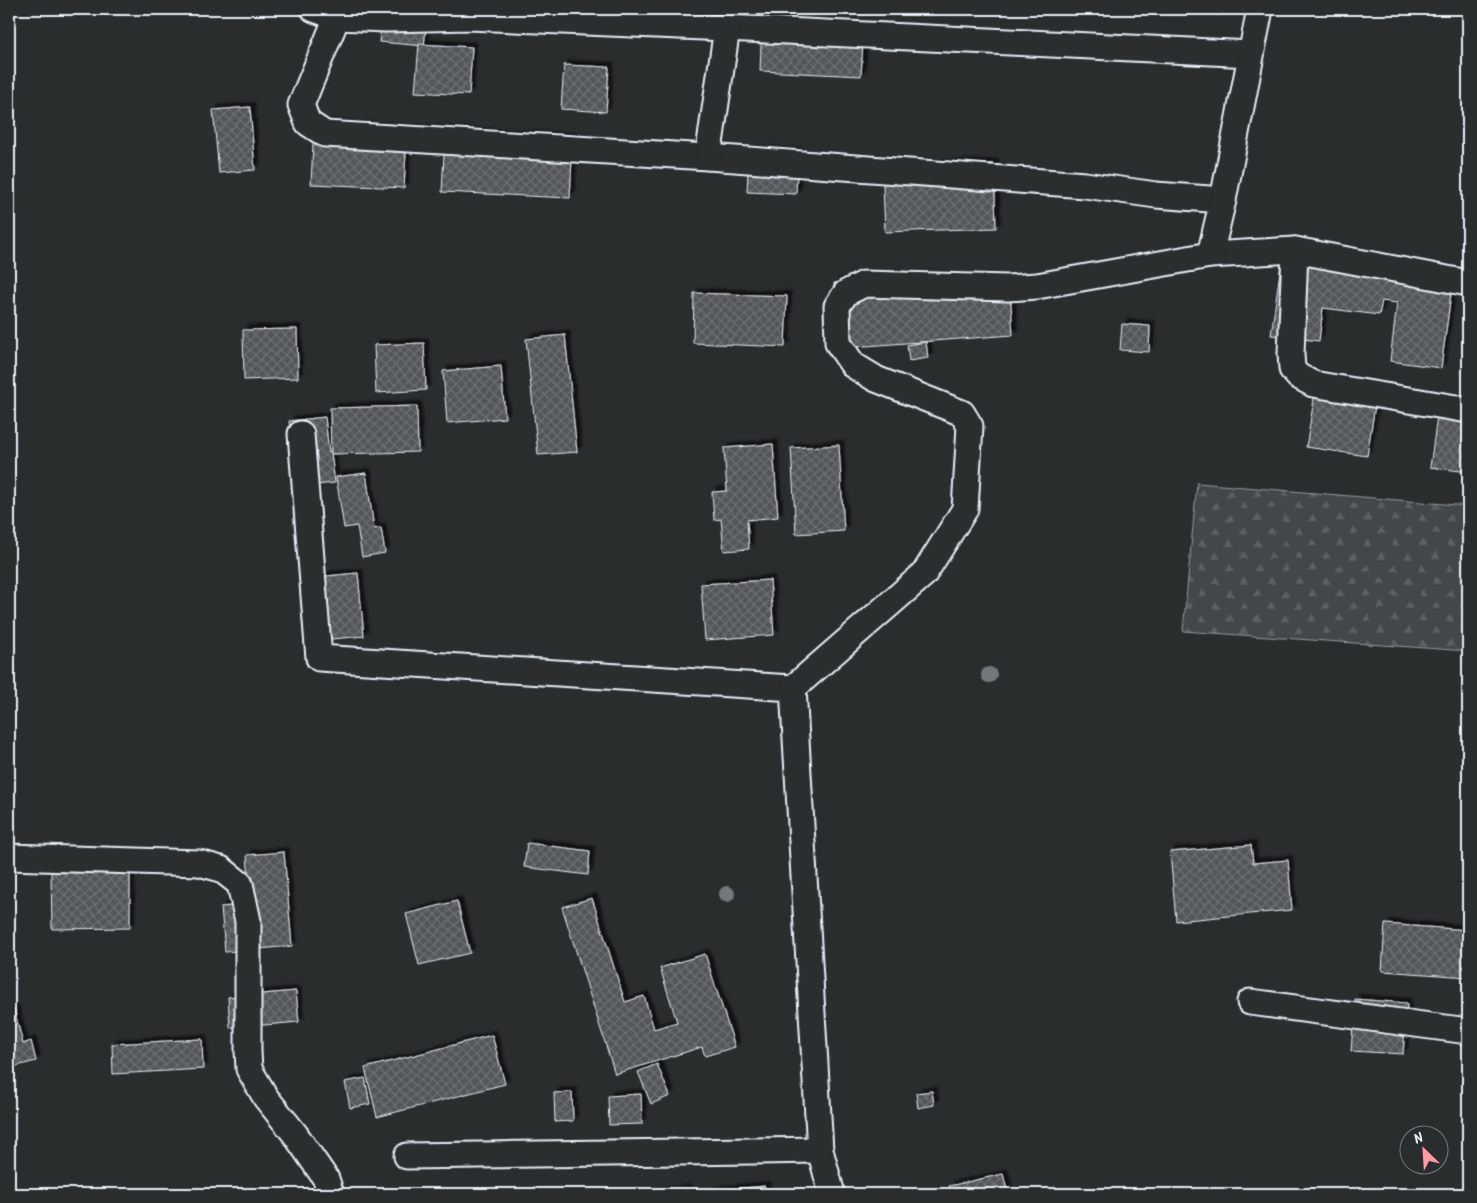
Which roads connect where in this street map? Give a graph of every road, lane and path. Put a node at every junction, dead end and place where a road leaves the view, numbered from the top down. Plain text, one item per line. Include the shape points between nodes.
1 (314, 9) edge
2 (1260, 9) edge
3 (337, 17) junction
4 (727, 28) junction
5 (1251, 54) junction
6 (708, 157) junction
7 (1223, 200) junction
8 (1295, 250) junction
9 (1210, 255) junction
10 (1468, 283) edge
11 (1468, 410) edge
12 (302, 434) dead end
13 (793, 688) junction
14 (9, 857) edge
15 (1250, 1002) dead end
16 (1468, 1031) edge
17 (820, 1150) junction
18 (407, 1156) dead end
19 (331, 1194) edge
20 (832, 1194) edge

1 - 3 street
2 - 5 street
3 - 4 street via 469,17
3 - 6 street via 302,105 308,122 325,134
4 - 5 street
4 - 6 street
5 - 7 street
6 - 7 street via 1085,185
7 - 9 street
8 - 9 street
8 - 10 street
8 - 11 street via 1291,354 1292,369 1298,376 1313,384
9 - 13 street via 1037,286 864,284 846,293 837,306 838,343 853,365 876,379 962,414 970,426 965,509 924,574
12 - 13 street via 319,658
13 - 17 street
14 - 19 street via 199,863 221,869 240,884 248,921 249,1069 266,1098 326,1179
15 - 16 street
17 - 18 street
17 - 20 street

